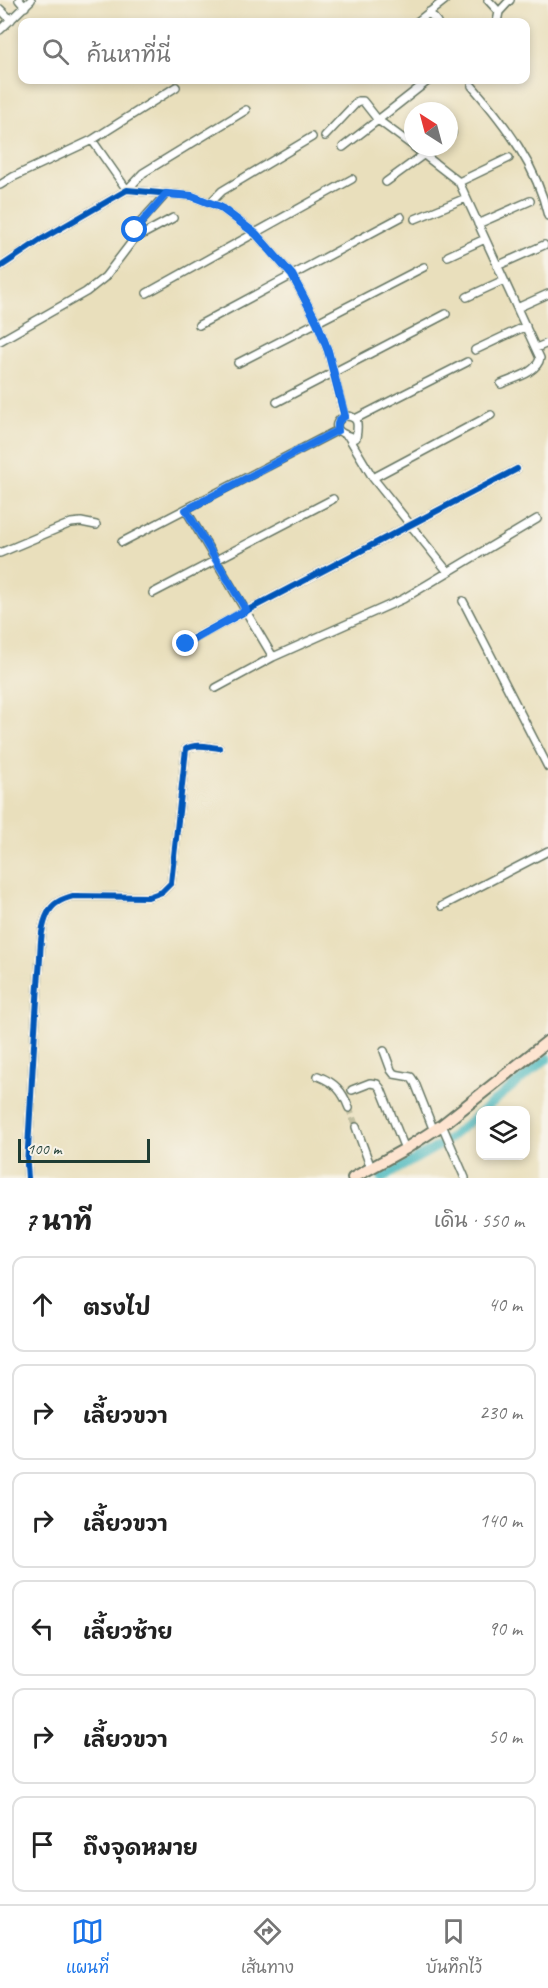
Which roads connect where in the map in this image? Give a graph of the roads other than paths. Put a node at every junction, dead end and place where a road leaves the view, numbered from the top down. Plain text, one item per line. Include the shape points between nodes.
1 (19, 0) edge
2 (31, 0) edge
3 (445, 0) edge
4 (488, 0) edge
5 (510, 0) edge
6 (25, 7) junction
7 (0, 9) edge
8 (429, 12) junction
9 (499, 12) junction
10 (422, 18) edge
11 (434, 18) edge
12 (498, 18) edge
13 (11, 20) junction
14 (0, 30) edge
15 (424, 84) edge
16 (472, 86) dead end
17 (176, 87) dead end
18 (246, 110) dead end
19 (378, 120) junction
20 (312, 136) dead end
21 (325, 136) dead end
22 (404, 140) edge
23 (92, 141) junction
24 (343, 147) dead end
25 (423, 156) edge
26 (425, 156) edge
27 (508, 158) dead end
28 (352, 179) dead end
29 (386, 182) dead end
30 (459, 182) junction
31 (0, 185) edge
32 (127, 190) junction
33 (166, 194) junction
34 (466, 198) junction
35 (530, 201) dead end
36 (210, 203) junction
37 (548, 216) edge
38 (401, 217) dead end
39 (173, 218) dead end
40 (415, 219) dead end
41 (478, 224) junction
42 (256, 234) junction
43 (134, 239) junction
44 (485, 239) junction
45 (544, 245) dead end
46 (448, 256) dead end
47 (498, 266) junction
48 (0, 267) edge
49 (424, 267) dead end
50 (292, 275) junction
51 (504, 280) junction
52 (147, 293) dead end
53 (548, 294) edge
54 (467, 297) dead end
55 (517, 308) junction
56 (446, 314) dead end
57 (317, 322) junction
58 (199, 325) dead end
59 (526, 326) junction
60 (0, 341) edge
61 (548, 343) edge
62 (536, 348) junction
63 (475, 350) dead end
64 (467, 362) dead end
65 (238, 363) dead end
66 (334, 371) junction
67 (501, 384) dead end
68 (276, 402) dead end
69 (491, 415) dead end
70 (345, 416) junction
71 (356, 419) junction
72 (338, 430) junction
73 (348, 436) junction
74 (517, 469) dead end
75 (374, 478) junction
76 (333, 499) dead end
77 (186, 510) junction
78 (537, 519) dead end
79 (96, 525) dead end
80 (409, 525) junction
81 (122, 542) dead end
82 (0, 553) edge
83 (215, 560) junction
84 (448, 572) junction
85 (153, 592) dead end
86 (463, 602) dead end
87 (246, 610) junction
88 (186, 644) dead end
89 (273, 657) junction
90 (216, 688) dead end
91 (219, 748) dead end
92 (548, 767) edge
93 (548, 851) edge
94 (442, 906) dead end
95 (548, 1041) edge
96 (384, 1050) dead end
97 (318, 1076) dead end
98 (352, 1090) dead end
99 (349, 1108) tunnel mouth
100 (356, 1126) tunnel mouth
101 (441, 1129) junction
102 (405, 1149) junction
103 (371, 1168) junction
104 (28, 1178) edge
105 (353, 1178) edge
106 (465, 1178) edge

1 - 6 street
2 - 6 street
3 - 8 street
4 - 9 street
5 - 9 street
6 - 13 street
7 - 13 street
8 - 10 street
8 - 11 street
9 - 12 street
13 - 14 street
15 - 19 street
16 - 37 street via 518,145
17 - 23 street
18 - 32 street via 143,173
19 - 21 street via 359,100
19 - 22 street
19 - 24 street
20 - 36 street via 222,191
23 - 31 street
23 - 32 street
25 - 29 street
26 - 30 street
27 - 30 street
28 - 42 street
30 - 34 street
32 - 33 street
32 - 48 street
33 - 36 street via 192,196
33 - 43 street via 138,225
34 - 40 street
34 - 41 street
35 - 41 street
36 - 42 street
38 - 50 street
39 - 43 street
41 - 44 street
42 - 50 street
42 - 52 street
43 - 60 street via 105,277 86,292
44 - 46 street
44 - 47 street
45 - 47 street
47 - 51 street
49 - 57 street
50 - 57 street
50 - 58 street
51 - 54 street
51 - 55 street
53 - 55 street
55 - 59 street
56 - 66 street
57 - 65 street
57 - 66 street
59 - 62 street
59 - 63 street
61 - 62 street
62 - 67 street via 539,364
64 - 71 street
66 - 68 street
66 - 70 street
69 - 75 street
70 - 71 street
70 - 72 street via 339,419
71 - 73 street via 356,438
72 - 73 street
72 - 77 street
73 - 75 street
74 - 80 street
75 - 80 street
76 - 83 street
77 - 81 street
77 - 83 street
78 - 84 street
79 - 82 street via 70,523
80 - 84 street
80 - 87 street
83 - 85 street
83 - 87 street
84 - 89 street via 402,599
86 - 92 street
87 - 88 street
87 - 89 street
89 - 90 street
91 - 104 street via 186,749 171,883 162,892 148,897 73,896 53,905 47,914 38,989
93 - 94 street
95 - 101 street
96 - 101 street via 394,1074 411,1077
97 - 99 street via 338,1086
98 - 102 street via 377,1084
100 - 103 street
101 - 102 street
101 - 106 street via 450,1140
102 - 103 street
103 - 105 street

